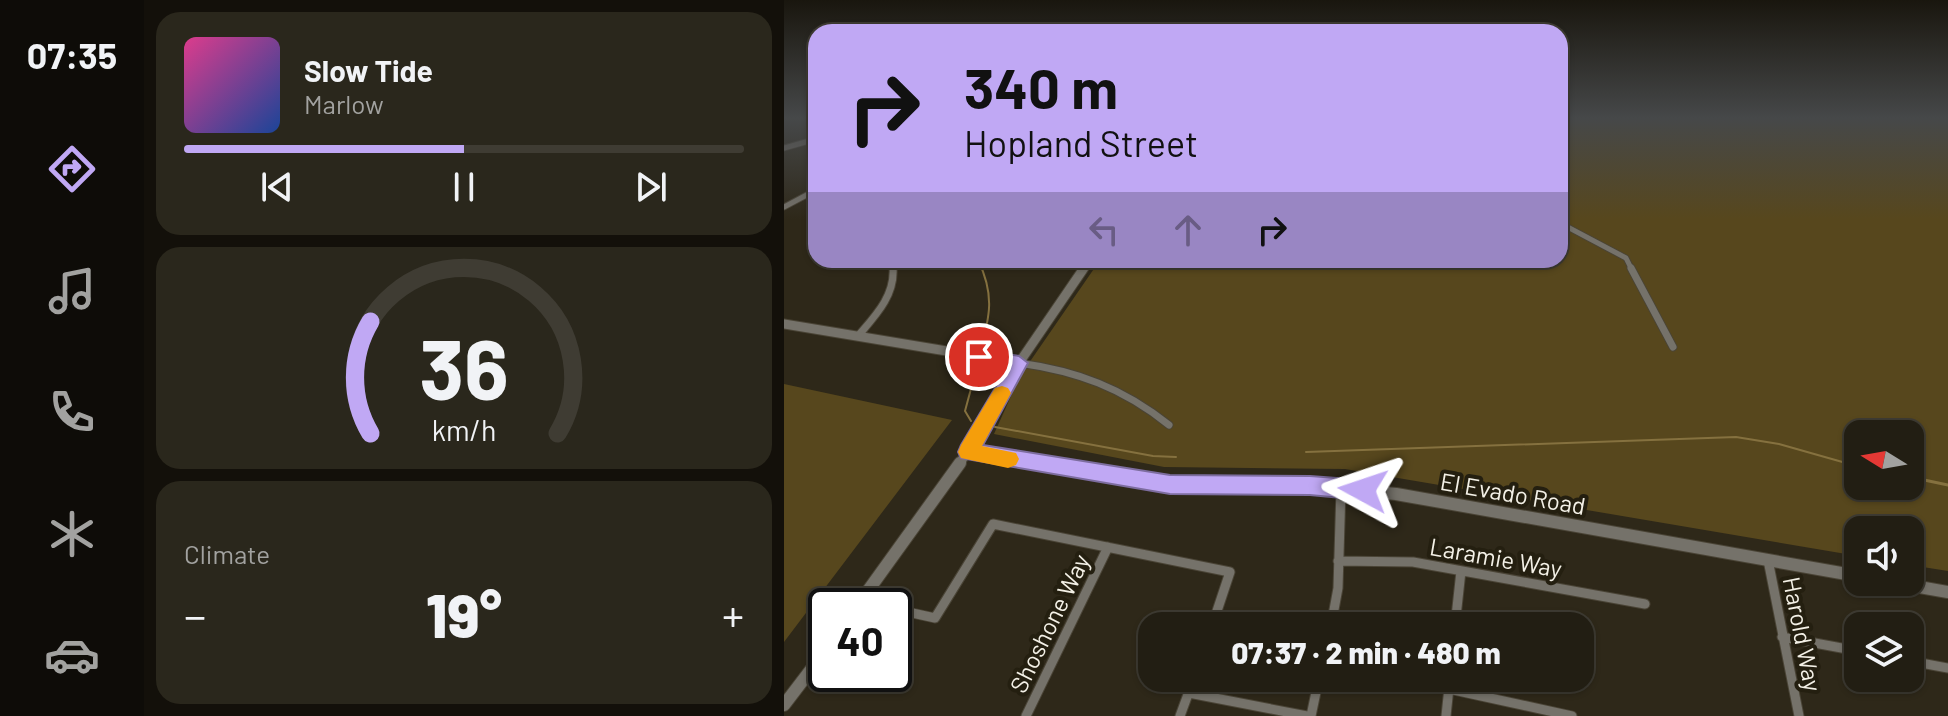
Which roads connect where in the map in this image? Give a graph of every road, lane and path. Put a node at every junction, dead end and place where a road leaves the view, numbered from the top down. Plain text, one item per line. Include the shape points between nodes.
1 (808, 194) edge
2 (784, 207) edge
3 (1568, 227) edge
4 (892, 268) edge
5 (1084, 268) edge
6 (784, 324) edge
7 (858, 336) junction
8 (1673, 347) dead end
9 (1019, 363) junction
10 (1169, 425) dead end
11 (968, 452) junction
12 (1341, 488) junction
13 (1108, 547) junction
14 (1768, 560) junction
15 (1338, 561) junction
16 (1461, 571) junction
17 (1844, 574) edge
18 (870, 588) edge
19 (1924, 588) edge
20 (1948, 592) edge
21 (1645, 604) dead end
22 (1217, 612) edge
23 (1334, 612) edge
24 (1457, 612) edge
25 (912, 613) edge
26 (1782, 637) junction
27 (1844, 648) edge
28 (1924, 664) edge
29 (1948, 668) edge
30 (808, 674) edge
31 (1315, 692) edge
32 (1449, 692) edge
33 (1480, 692) edge
34 (1189, 693) joint
35 (784, 705) edge
36 (1026, 716) edge
37 (1180, 716) edge
38 (1309, 716) edge
39 (1446, 716) edge
40 (1572, 716) edge
41 (1799, 716) edge

1 - 2 street
3 - 8 street via 1626,258
4 - 7 street via 893,286 885,303
5 - 9 street
6 - 7 street
7 - 9 street
9 - 10 street via 1099,380 1145,404
9 - 11 street
11 - 12 street, El Evado Road via 1170,484
11 - 18 street
12 - 14 street, El Evado Road
12 - 15 street
13 - 22 street via 1230,572
13 - 25 street via 993,524 935,618
13 - 36 street, Shoshone Way
14 - 17 street, El Evado Road
14 - 26 street, Harold Way
15 - 16 street, Laramie Way via 1399,560
15 - 23 street
16 - 21 street, Laramie Way
16 - 24 street
19 - 20 street
26 - 27 street
26 - 41 street, Harold Way
28 - 29 street
30 - 35 street
31 - 38 street
32 - 39 street
33 - 40 street
34 - 37 street
34 - 38 street

